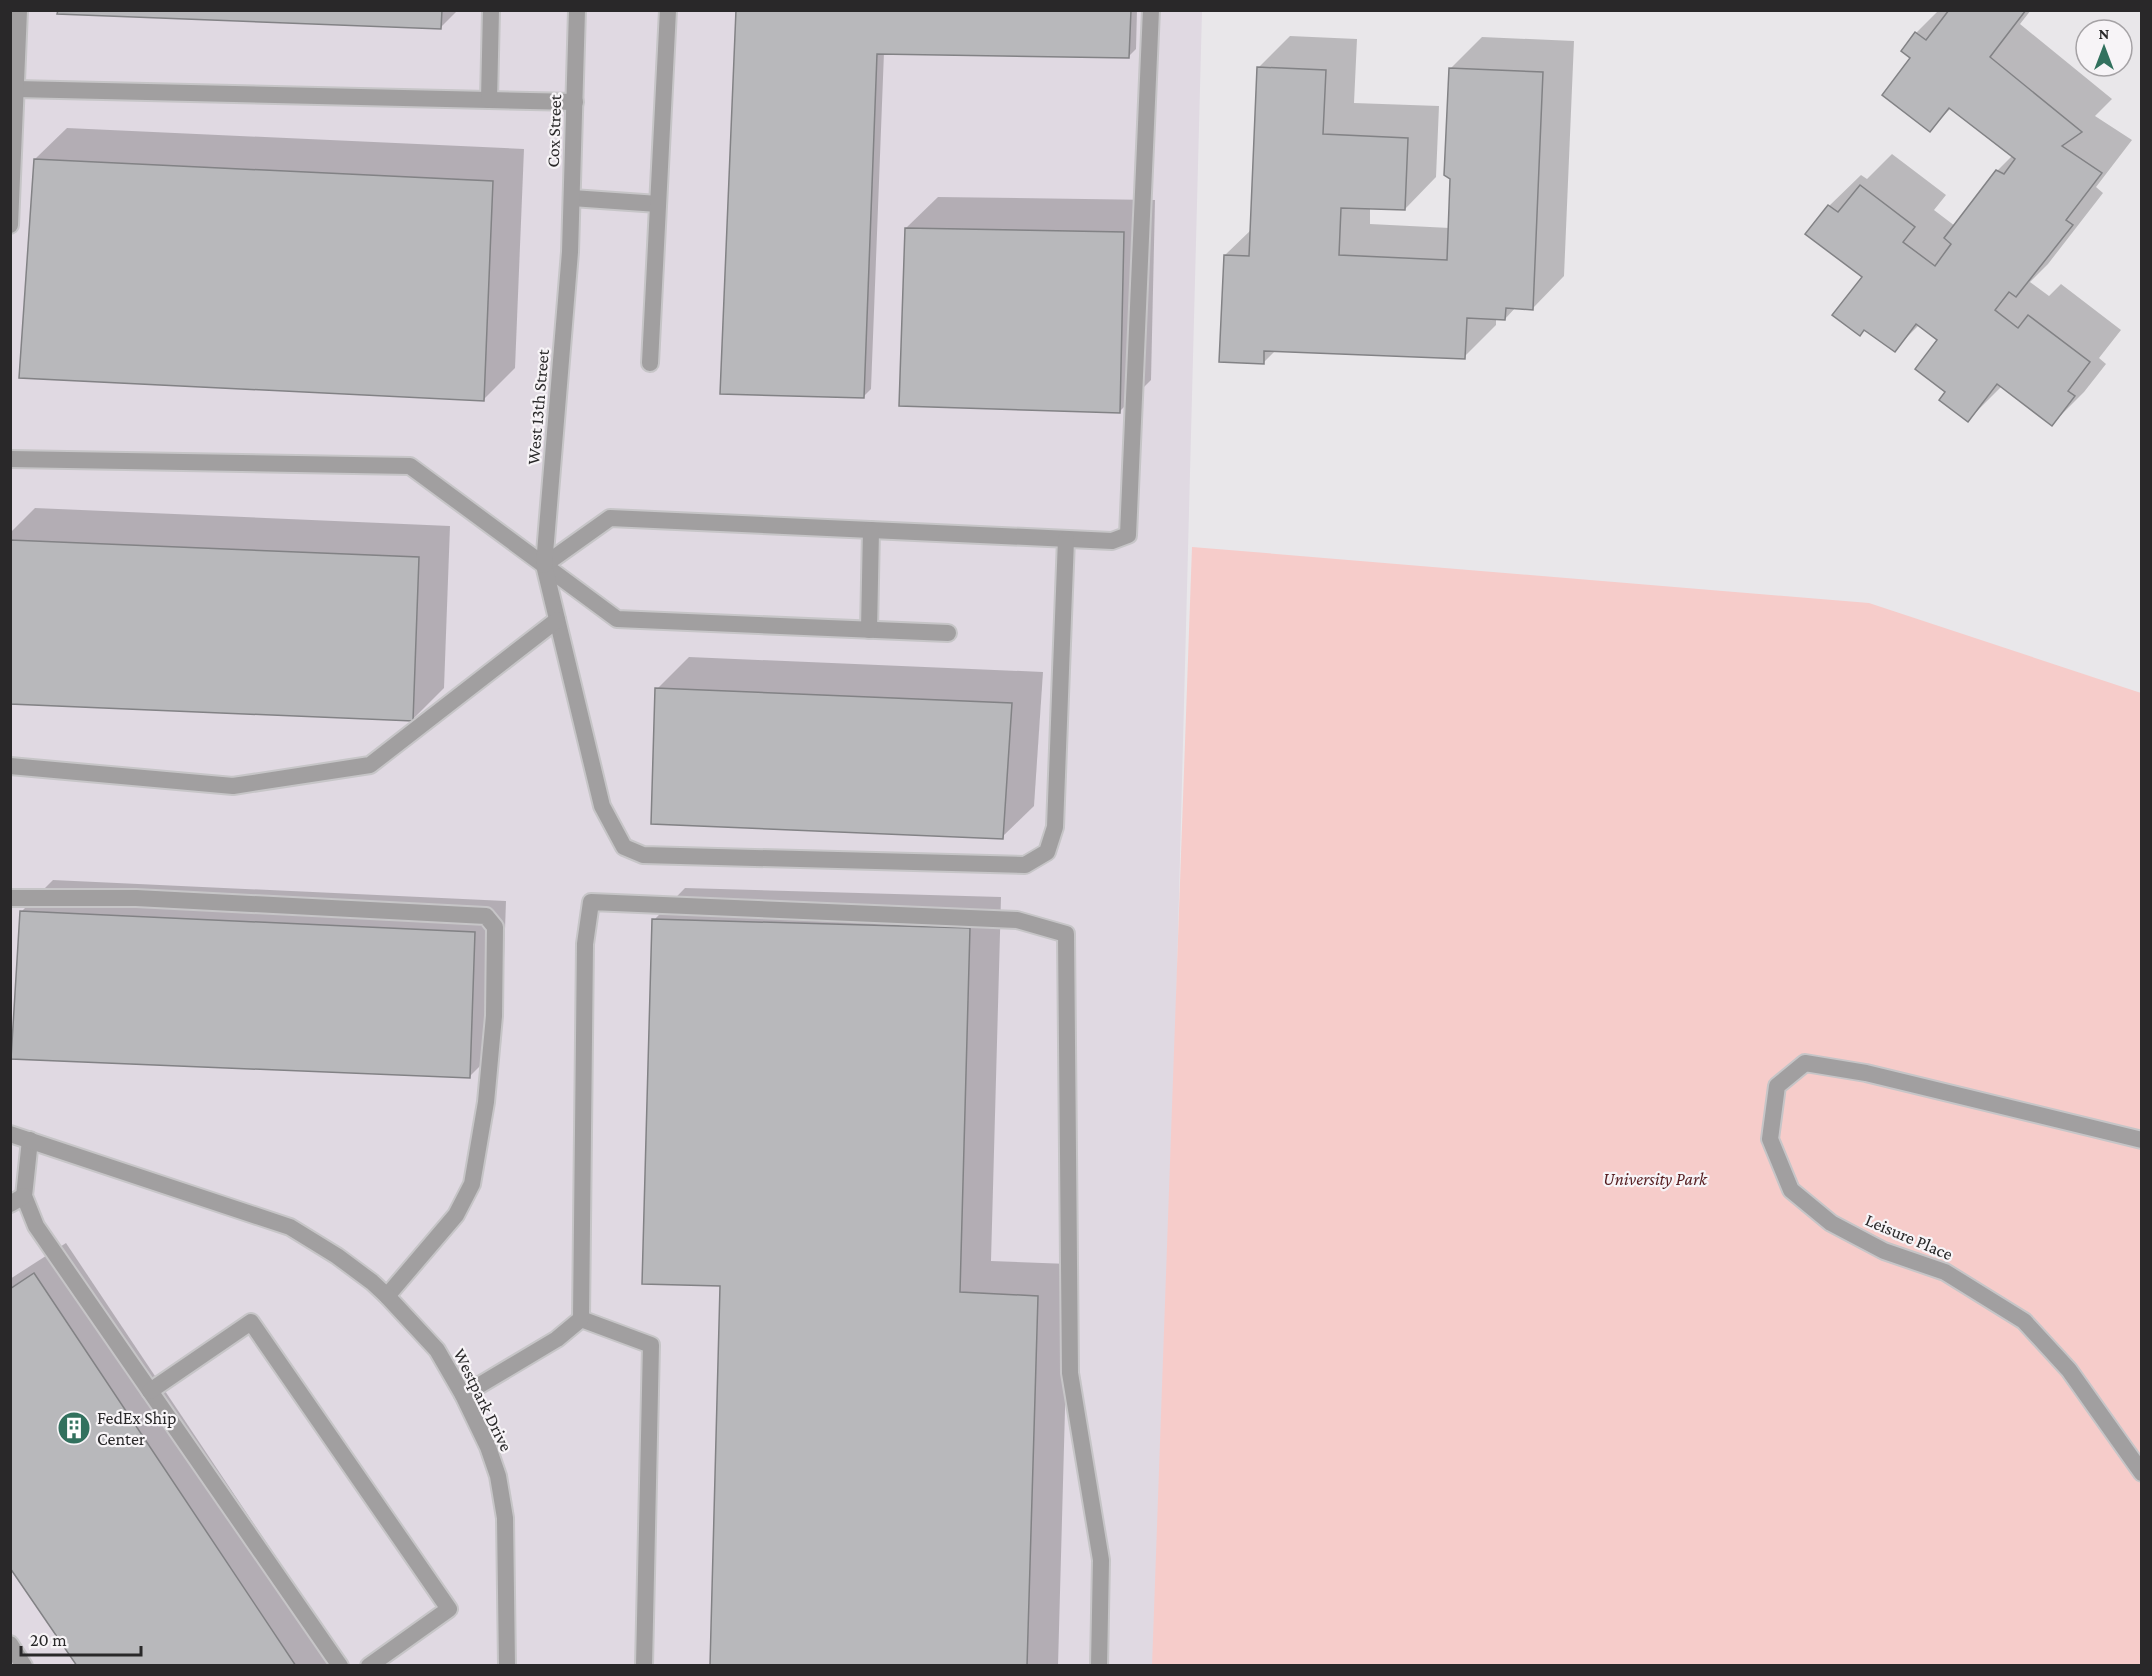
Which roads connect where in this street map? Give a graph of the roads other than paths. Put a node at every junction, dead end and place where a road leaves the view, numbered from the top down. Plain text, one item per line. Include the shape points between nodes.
1 (19, 10) edge
2 (491, 10) edge
3 (577, 10) edge
4 (668, 10) edge
5 (1151, 10) edge
6 (16, 89) junction
7 (489, 100) junction
8 (574, 102) junction
9 (572, 198) junction
10 (658, 204) junction
11 (10, 225) edge
12 (570, 252) joint
13 (650, 363) dead end
14 (10, 459) edge
15 (871, 530) junction
16 (1066, 539) junction
17 (544, 565) junction
18 (557, 620) junction
19 (869, 630) junction
20 (948, 633) dead end
21 (10, 766) edge
22 (10, 898) edge
23 (10, 1134) edge
24 (30, 1140) junction
25 (2142, 1140) edge
26 (17, 1200) edge
27 (387, 1296) junction
28 (580, 1319) junction
29 (150, 1391) junction
30 (463, 1395) junction
31 (2142, 1473) edge
32 (10, 1644) edge
33 (24, 1665) edge
34 (340, 1665) edge
35 (369, 1665) edge
36 (507, 1665) edge
37 (644, 1665) edge
38 (1099, 1665) edge

1 - 6 street
2 - 7 street
3 - 8 street, Cox Street
4 - 10 street
5 - 16 street via 1128,535 1112,541
6 - 7 street
6 - 11 street
7 - 8 street
8 - 9 street, Cox Street
9 - 10 street
9 - 12 street, Cox Street
10 - 13 street
12 - 17 street, West 13th Street
14 - 17 street via 410,466
15 - 16 street
15 - 17 street via 609,518
15 - 19 street
16 - 18 street, West 13th Street via 1055,827 1047,852 1025,865 643,855 624,847 602,806
17 - 18 street, West 13th Street
17 - 19 street via 617,619
18 - 21 street via 370,765 233,786
19 - 20 street
22 - 27 street via 136,898 486,916 495,927 494,1016 486,1102 472,1184 456,1215
23 - 24 street, Westpark Drive
24 - 26 street
24 - 27 street, Westpark Drive via 290,1227 337,1256
25 - 31 street, Leisure Place via 1866,1072 1805,1063 1777,1086 1770,1139 1791,1190 1831,1223 1884,1251 1945,1272 2024,1321 2069,1370
26 - 29 street
27 - 30 street, Westpark Drive via 437,1350
28 - 30 street via 557,1339
28 - 37 street via 651,1345
28 - 38 street via 585,944 591,902 1017,920 1066,934 1070,1373 1101,1560
29 - 34 street
29 - 35 street via 251,1322 449,1610
30 - 36 street, Westpark Drive via 498,1476 503,1508
32 - 33 street

